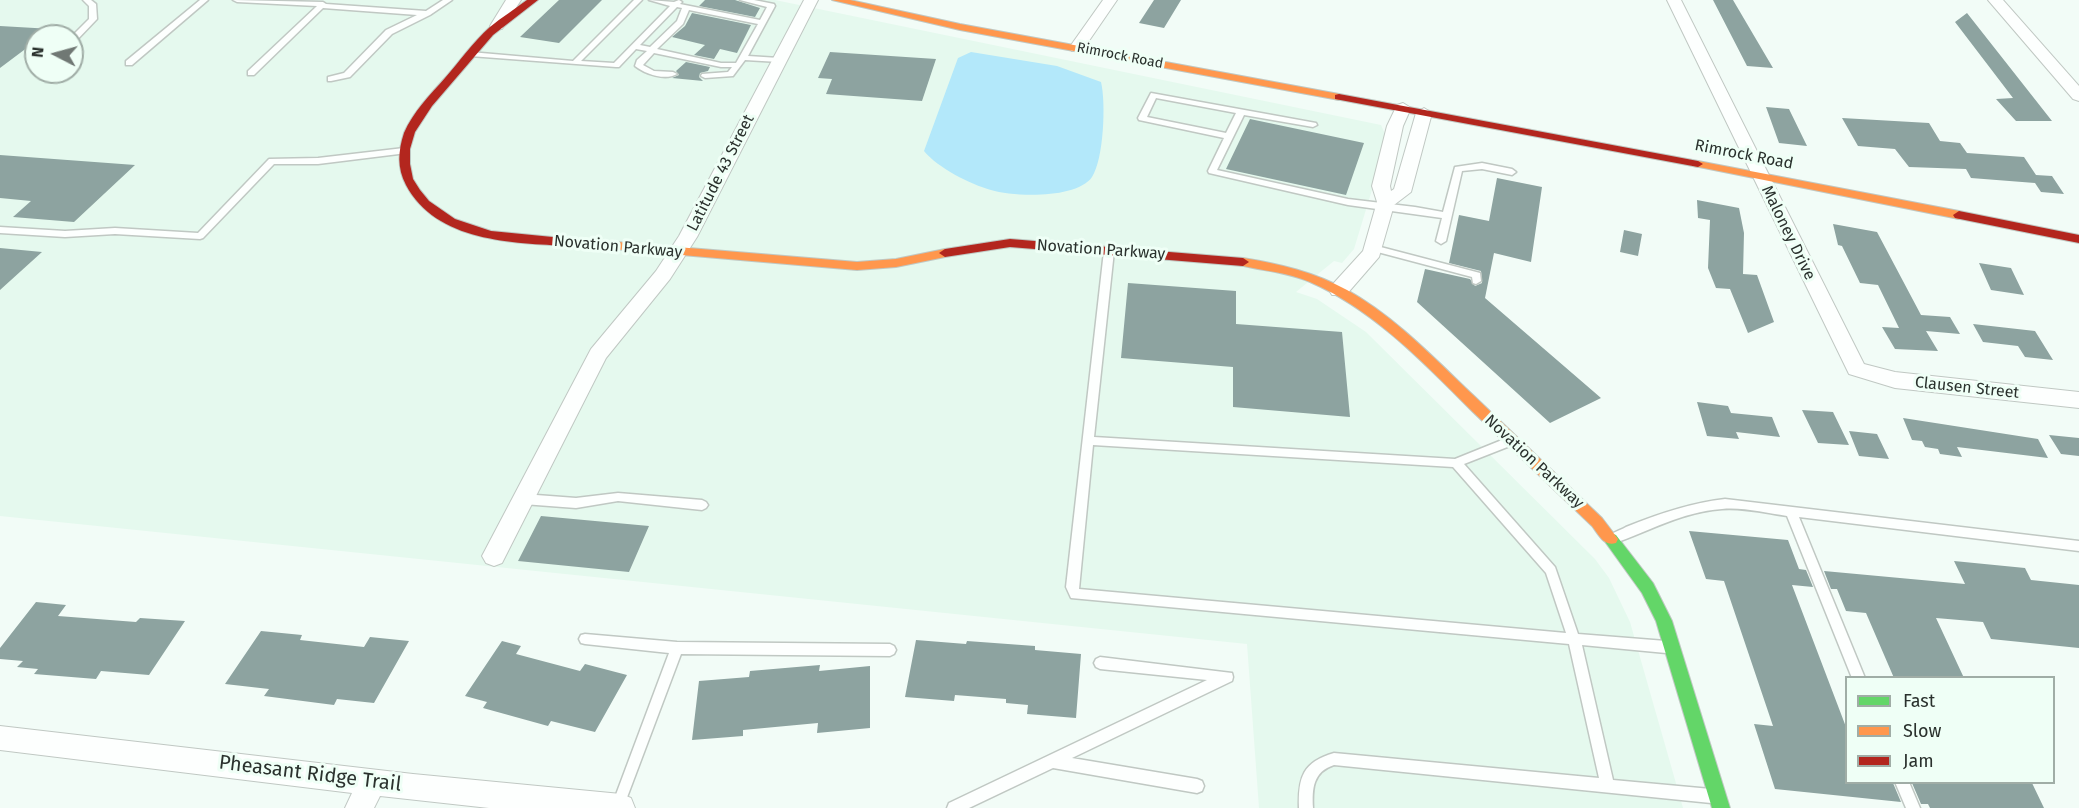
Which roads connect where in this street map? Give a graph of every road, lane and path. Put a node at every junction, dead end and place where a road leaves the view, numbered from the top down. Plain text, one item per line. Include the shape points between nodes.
1 (87, 0) edge
2 (204, 0) edge
3 (237, 0) edge
4 (448, 0) edge
5 (514, 0) edge
6 (533, 0) edge
7 (638, 0) edge
8 (653, 0) edge
9 (744, 0) edge
10 (811, 0) edge
11 (837, 0) edge
12 (1110, 0) edge
13 (1674, 0) edge
14 (1995, 0) edge
15 (698, 1) edge
16 (677, 2) edge
17 (324, 3) edge
18 (714, 5) dead end
19 (688, 7) junction
20 (728, 8) dead end
21 (706, 11) junction
22 (746, 12) dead end
23 (426, 13) junction
24 (720, 15) junction
25 (739, 18) junction
26 (762, 23) junction
27 (497, 26) junction
28 (84, 28) edge
29 (1067, 29) dead end
30 (1094, 35) junction
31 (634, 46) junction
32 (1077, 48) junction
33 (650, 50) junction
34 (1173, 52) dead end
35 (470, 54) junction
36 (778, 60) junction
37 (741, 62) junction
38 (129, 63) dead end
39 (575, 63) junction
40 (251, 73) dead end
41 (673, 74) dead end
42 (705, 76) dead end
43 (331, 79) dead end
44 (2079, 96) edge
45 (1403, 108) junction
46 (1241, 112) junction
47 (1424, 113) junction
48 (1313, 125) dead end
49 (1227, 136) junction
50 (404, 151) junction
51 (1512, 172) dead end
52 (1760, 175) junction
53 (1386, 204) junction
54 (1447, 216) junction
55 (0, 230) edge
56 (2079, 239) edge
57 (1441, 241) dead end
58 (1373, 248) junction
59 (1109, 251) junction
60 (679, 252) junction
61 (1476, 281) dead end
62 (1339, 290) junction
63 (1856, 369) joint
64 (2079, 400) edge
65 (1087, 441) junction
66 (1512, 441) junction
67 (1456, 463) junction
68 (523, 499) junction
69 (702, 505) dead end
70 (1791, 512) junction
71 (1612, 539) junction
72 (2079, 546) edge
73 (494, 556) dead end
74 (585, 639) dead end
75 (1574, 639) junction
76 (677, 648) junction
77 (1672, 648) junction
78 (890, 650) dead end
79 (1100, 663) dead end
80 (1858, 676) edge
81 (0, 738) edge
82 (1052, 761) junction
83 (373, 782) junction
84 (1902, 784) edge
85 (1197, 786) dead end
86 (1608, 786) junction
87 (1719, 802) edge
88 (359, 808) edge
89 (619, 808) edge
90 (954, 808) edge
91 (1306, 808) edge
92 (1913, 808) edge

1 - 28 lane via 93,6 93,19
2 - 38 lane
3 - 17 lane
4 - 23 lane
5 - 27 street, Novation Parkway
6 - 27 street, Novation Parkway
7 - 39 lane
8 - 16 lane
9 - 26 lane via 771,6
10 - 36 street, Latitude 43 Street
11 - 32 street, Rimrock Road
12 - 30 street
13 - 52 street, Maloney Drive
14 - 44 street
15 - 19 lane
16 - 19 lane
16 - 31 lane
17 - 23 lane
17 - 40 lane
18 - 21 lane
19 - 21 lane
19 - 33 lane via 680,22
20 - 24 lane
21 - 24 lane
22 - 25 lane
23 - 43 lane via 389,32 347,75
24 - 25 lane
25 - 26 lane
26 - 37 lane
27 - 35 street, Novation Parkway
29 - 30 street, Rimrock Road
30 - 32 street
31 - 33 lane
31 - 39 lane via 616,65
32 - 45 street, Rimrock Road via 1359,103
33 - 37 lane via 721,64
33 - 41 lane via 639,66 652,73
34 - 45 street, Rimrock Road via 1363,90
35 - 39 lane
35 - 50 street, Novation Parkway via 415,123
36 - 37 lane
36 - 60 street, Latitude 43 Street
37 - 42 lane via 730,74
45 - 47 street, Rimrock Road
45 - 53 street via 1395,126 1382,186
46 - 48 lane
46 - 49 lane
46 - 49 lane via 1154,95 1142,118
47 - 52 street, Rimrock Road
47 - 53 street via 1402,192
49 - 53 lane via 1212,171 1348,202
50 - 55 lane via 318,162 272,161 200,236
50 - 60 street, Novation Parkway via 406,180 415,196 434,214 468,229 511,238
51 - 54 lane via 1482,165 1458,169
52 - 56 street, Rimrock Road
52 - 63 street, Maloney Drive
53 - 54 lane
53 - 58 street
54 - 57 lane
58 - 61 lane via 1477,275
58 - 62 street
59 - 60 street, Novation Parkway via 982,244 895,264 857,266
59 - 62 street, Novation Parkway via 1255,263 1287,270
59 - 65 lane
60 - 68 street, Latitude 43 Street via 598,354
62 - 66 street, Novation Parkway via 1388,322
63 - 64 street, Clausen Street via 1895,380
65 - 67 lane
65 - 75 lane via 1072,587 1076,594
66 - 67 lane
66 - 71 street, Novation Parkway
67 - 75 lane via 1551,571
68 - 69 lane via 576,503 618,497
68 - 73 street, Latitude 43 Street
70 - 71 lane via 1725,504 1698,506
70 - 72 lane
70 - 80 lane
71 - 77 street, Novation Parkway via 1648,588
74 - 76 lane
75 - 77 lane
75 - 86 lane
76 - 78 lane
76 - 89 lane
77 - 87 street, Novation Parkway
79 - 82 lane via 1227,677
81 - 83 street, Pheasant Ridge Trail
82 - 85 lane
82 - 90 lane
83 - 88 street
83 - 89 street, Pheasant Ridge Trail
84 - 92 lane
86 - 87 lane
86 - 91 lane via 1334,759 1319,762 1310,774

